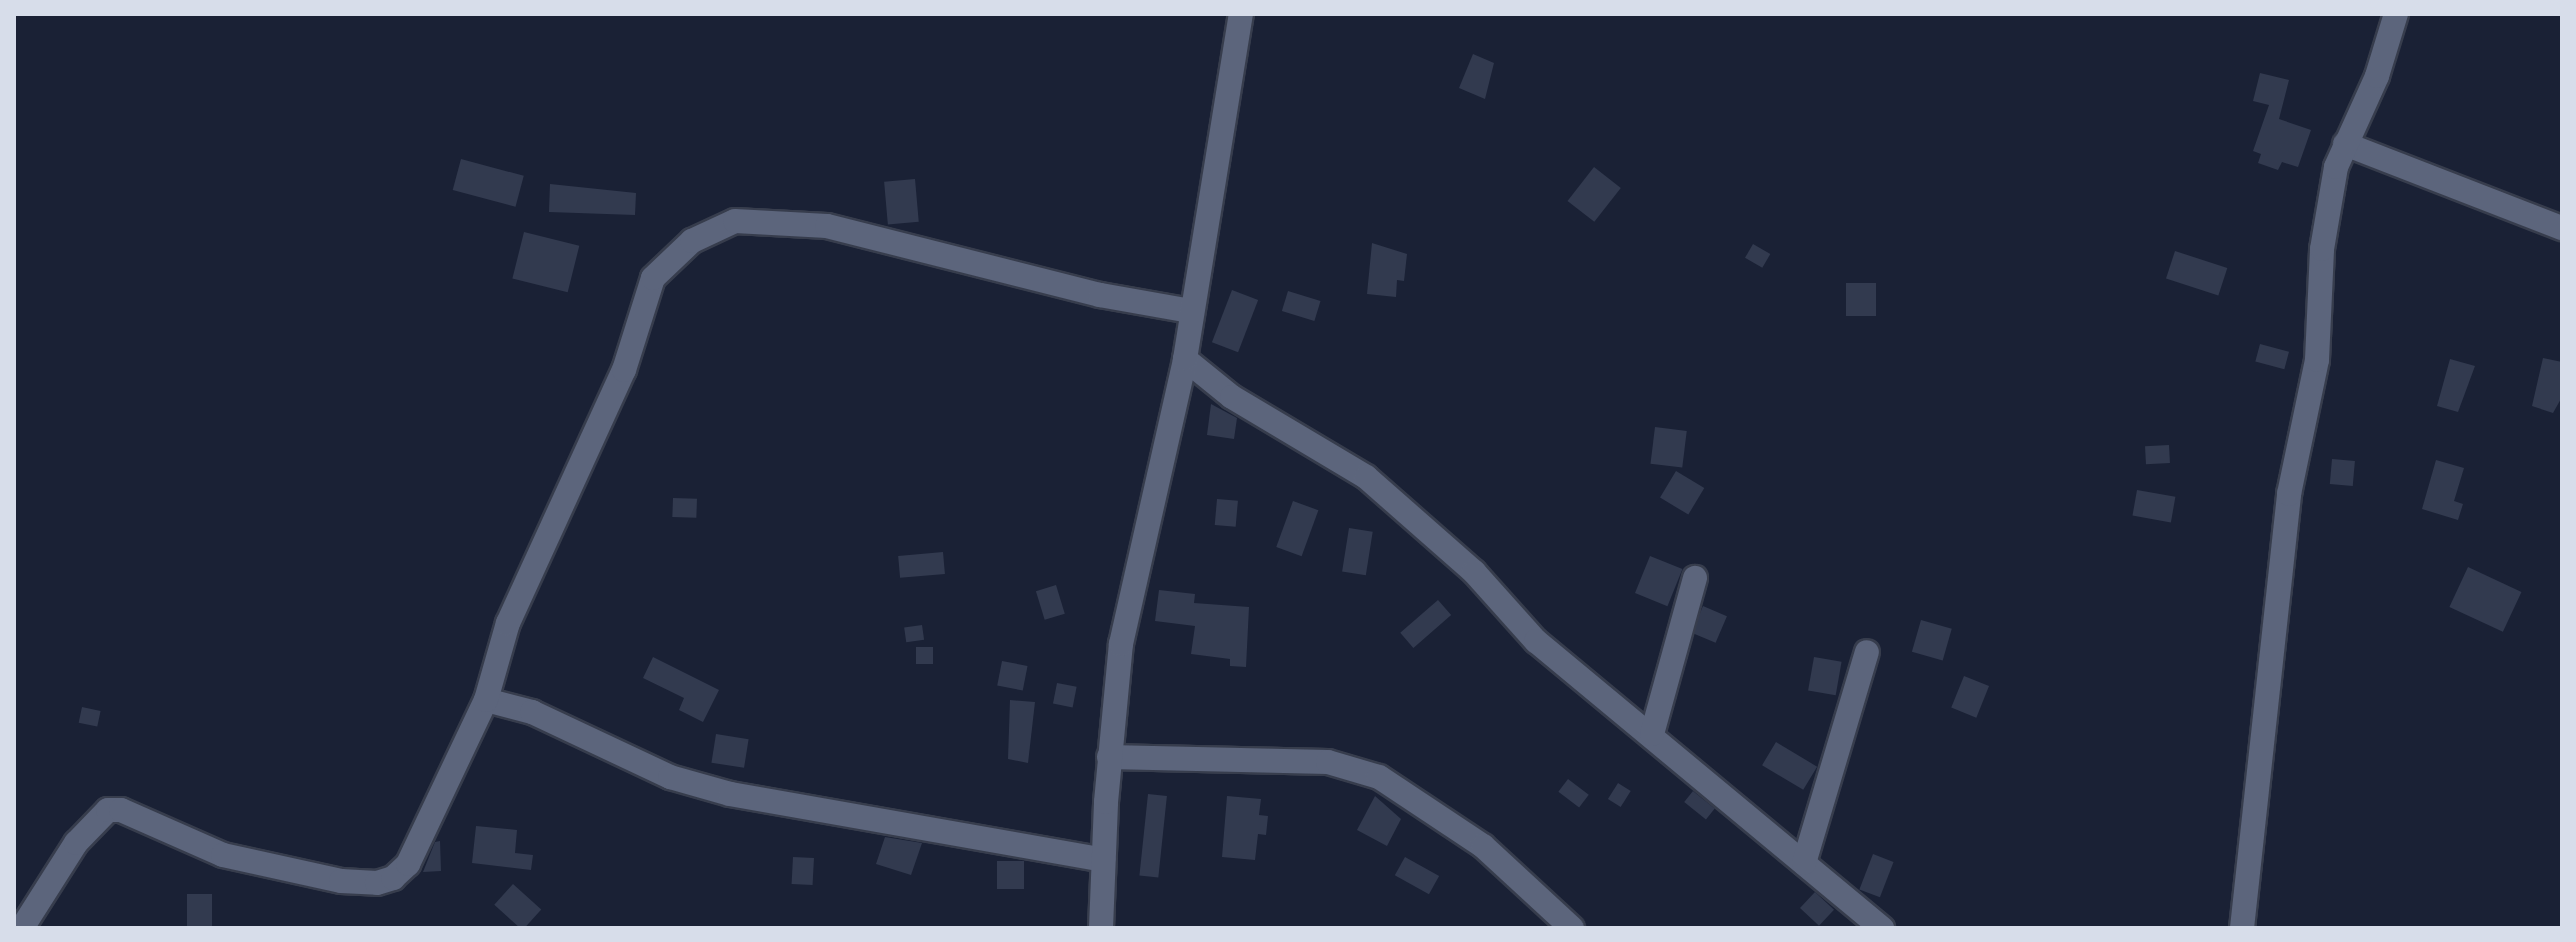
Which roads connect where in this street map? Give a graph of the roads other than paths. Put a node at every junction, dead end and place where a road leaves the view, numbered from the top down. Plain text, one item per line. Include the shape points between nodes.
1 (1241, 14) edge
2 (2396, 14) edge
3 (2345, 144) junction
4 (2562, 228) edge
5 (1191, 311) junction
6 (1185, 359) junction
7 (1695, 578) dead end
8 (1867, 652) dead end
9 (486, 700) junction
10 (1652, 734) junction
11 (1109, 757) junction
12 (1103, 860) junction
13 (1804, 863) junction
14 (22, 928) edge
15 (1101, 928) edge
16 (1572, 928) edge
17 (1882, 928) edge
18 (2242, 928) edge

1 - 5 street
2 - 3 street via 2377,76
3 - 4 street
3 - 18 street via 2322,249 2317,360 2289,494
5 - 6 street
5 - 9 street via 1100,295 827,226 735,221 692,241 653,278 624,370 508,623
6 - 10 street via 1232,397 1366,477 1474,572 1536,641
6 - 11 street via 1121,644
7 - 10 street
8 - 13 street
9 - 12 street via 532,712 670,777 730,794
9 - 14 street via 422,839 393,878 361,884 223,855 121,810 108,810 76,843
10 - 13 street
11 - 12 street
11 - 16 street via 1328,762 1379,777 1483,846
12 - 15 street
13 - 17 street

